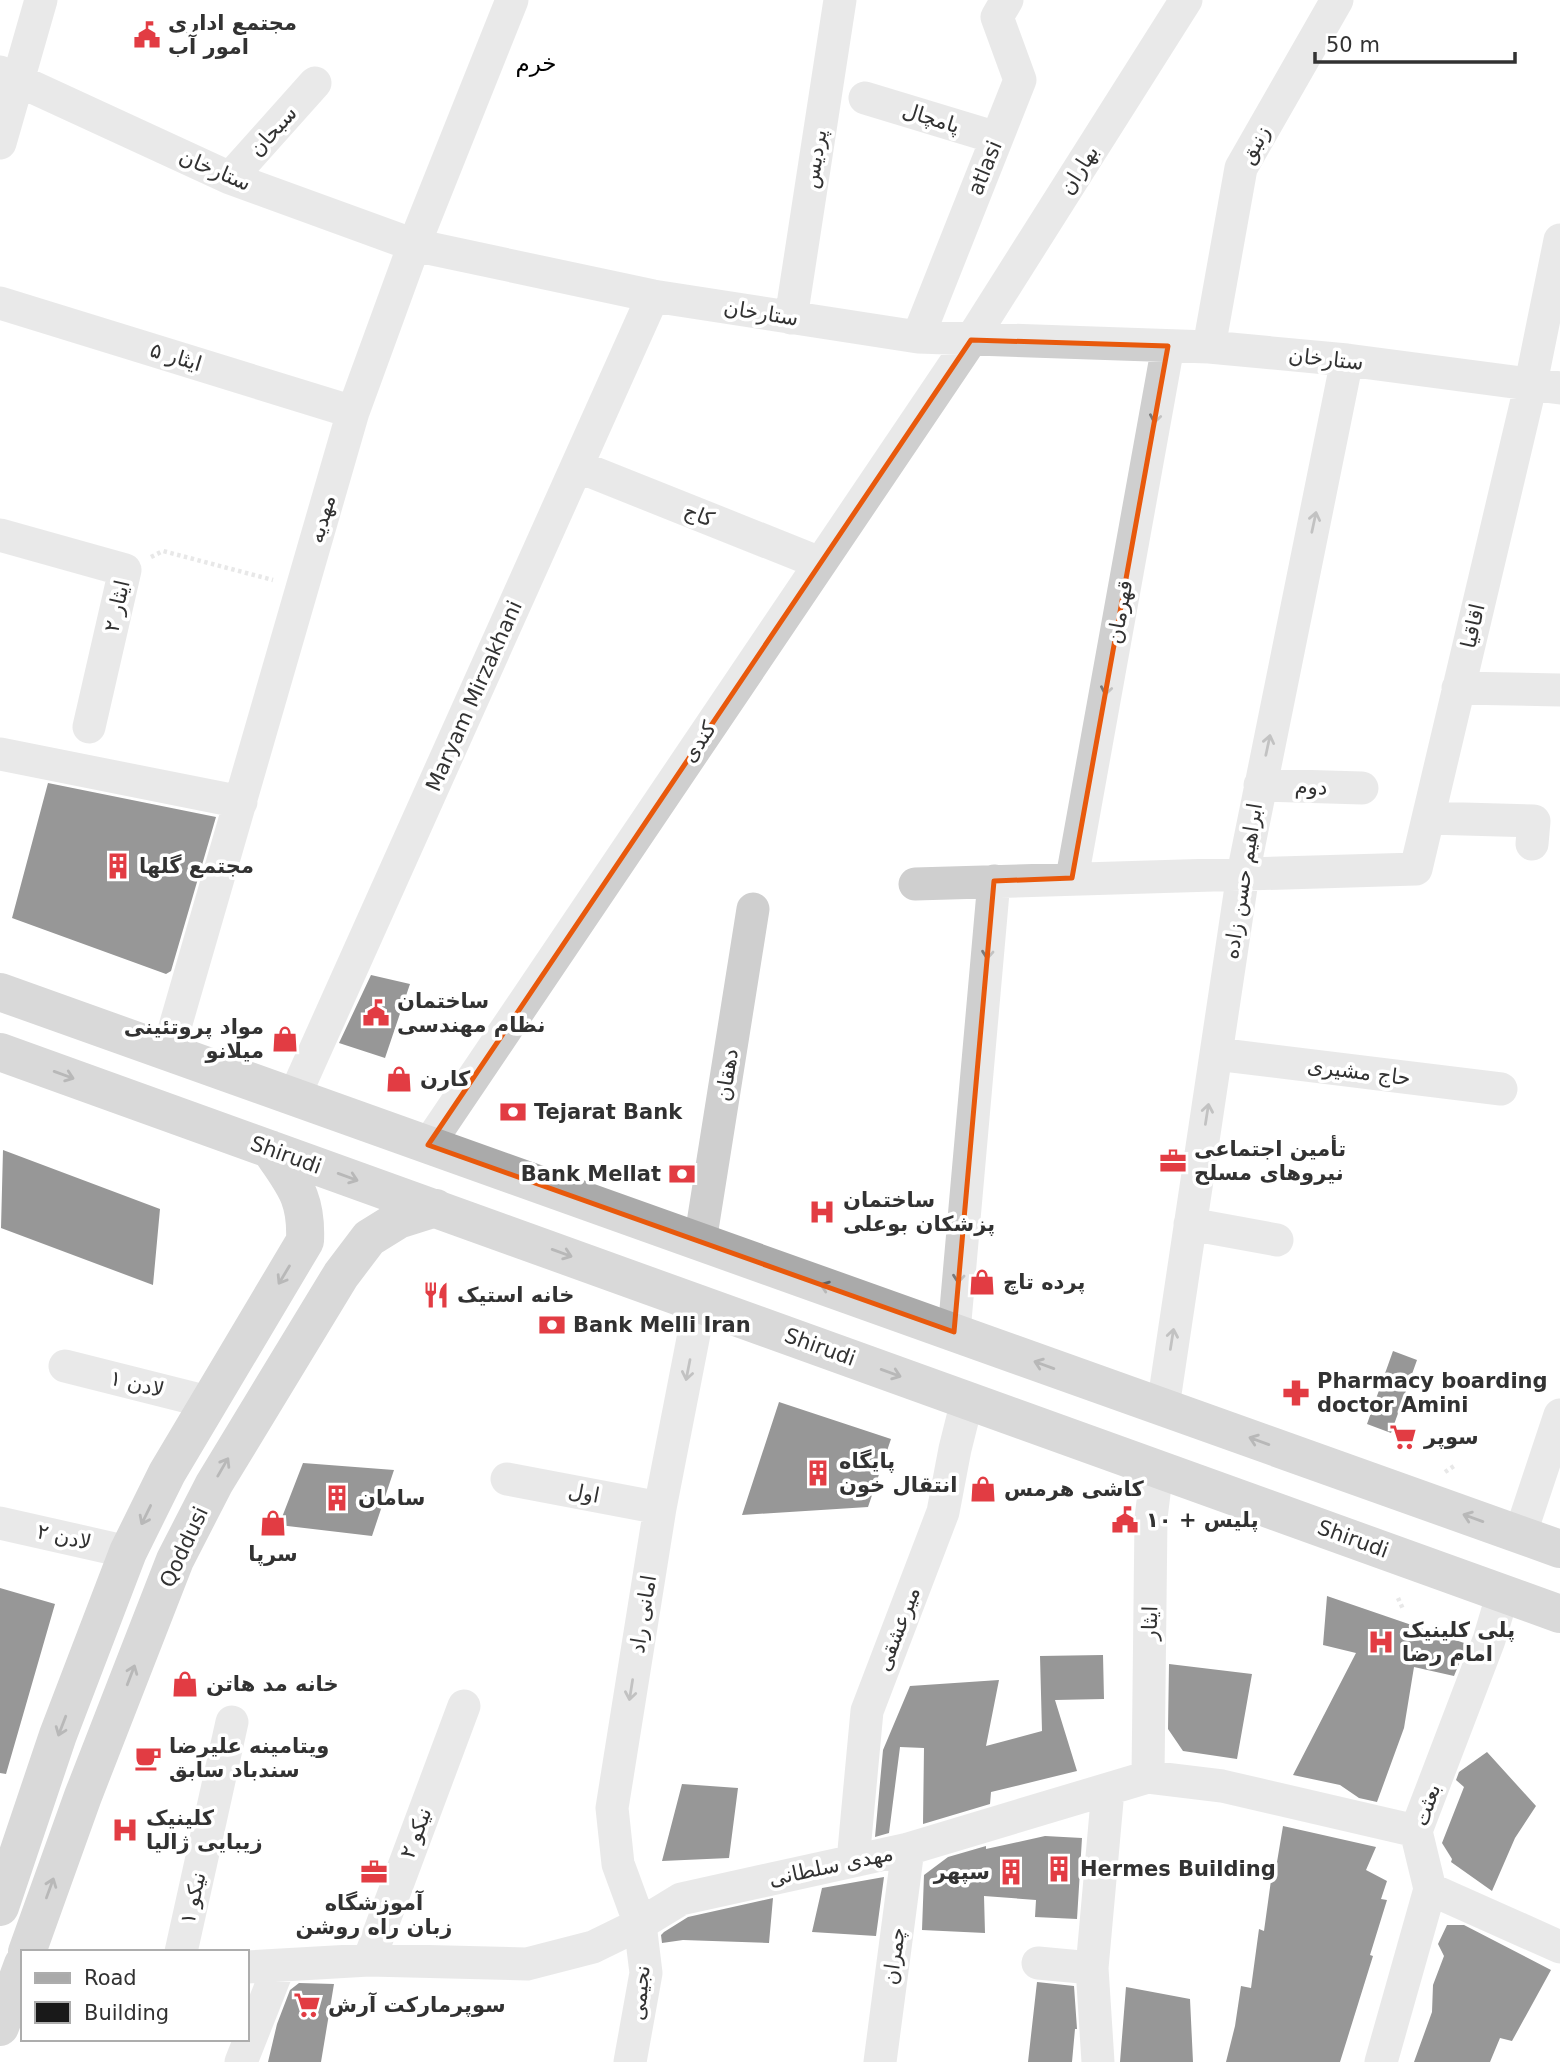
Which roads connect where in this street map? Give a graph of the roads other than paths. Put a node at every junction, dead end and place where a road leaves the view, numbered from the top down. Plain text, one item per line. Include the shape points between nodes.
1 (41, 0) edge
2 (512, 0) edge
3 (840, 0) edge
4 (1007, 0) edge
5 (1186, 0) edge
6 (1337, 0) edge
7 (8, 76) edge
8 (315, 83) dead end
9 (865, 98) dead end
10 (997, 138) junction
11 (0, 143) edge
12 (230, 178) junction
13 (1560, 240) edge
14 (414, 245) junction
15 (653, 296) junction
16 (0, 303) edge
17 (791, 318) junction
18 (918, 337) junction
19 (971, 340) junction
20 (1168, 346) junction
21 (1209, 347) junction
22 (1347, 360) junction
23 (1545, 385) edge
24 (352, 412) junction
25 (577, 466) junction
26 (0, 536) edge
27 (820, 563) junction
28 (1458, 688) junction
29 (1560, 690) edge
30 (89, 727) dead end
31 (0, 754) edge
32 (1260, 785) junction
33 (1362, 788) dead end
34 (241, 802) junction
35 (1428, 818) junction
36 (1532, 844) dead end
37 (1243, 874) junction
38 (1073, 878) junction
39 (994, 881) junction
40 (915, 884) dead end
41 (753, 909) dead end
42 (0, 992) edge
43 (168, 1051) junction
44 (0, 1052) edge
45 (1216, 1054) junction
46 (1501, 1089) dead end
47 (294, 1097) junction
48 (428, 1145) junction
49 (270, 1149) junction
50 (436, 1208) junction
51 (1190, 1224) junction
52 (1277, 1240) dead end
53 (304, 1241) junction
54 (700, 1242) junction
55 (341, 1275) junction
56 (701, 1303) junction
57 (954, 1332) junction
58 (65, 1366) dead end
59 (967, 1401) junction
60 (208, 1402) junction
61 (1163, 1407) junction
62 (1560, 1415) edge
63 (1157, 1469) junction
64 (507, 1479) dead end
65 (660, 1508) junction
66 (0, 1523) edge
67 (1520, 1535) junction
68 (1560, 1549) edge
69 (128, 1552) junction
70 (1503, 1592) junction
71 (1560, 1614) edge
72 (464, 1706) dead end
73 (232, 1722) dead end
74 (1148, 1777) junction
75 (1108, 1790) junction
76 (1416, 1831) junction
77 (908, 1849) junction
78 (853, 1861) junction
79 (1430, 1889) junction
80 (0, 1907) edge
81 (640, 1924) junction
82 (1560, 1947) edge
83 (28, 1950) edge
84 (181, 1950) edge
85 (369, 1960) junction
86 (1038, 1963) dead end
87 (279, 1966) junction
88 (248, 1967) edge
89 (1092, 1968) junction
90 (21, 1970) edge
91 (21, 2026) edge
92 (0, 2029) edge
93 (242, 2062) edge
94 (630, 2062) edge
95 (880, 2062) edge
96 (1098, 2062) edge
97 (1381, 2062) edge

1 - 7 street
2 - 14 street, مهدیه
3 - 17 street, پردیس
4 - 10 street, atlasi via 997,18 1020,80
5 - 19 street, بهاران
6 - 21 street, زنبق via 1241,168
7 - 11 street
7 - 12 street, ستارخان
8 - 12 street, سبحان
9 - 10 street, پامچال
10 - 18 street, atlasi
12 - 14 street, ستارخان
13 - 23 street, اقاقیا
14 - 15 street, ستارخان
14 - 24 street, مهدیه
15 - 17 street, ستارخان
15 - 25 street, Maryam Mirzakhani
16 - 24 street, ایثار ۵
17 - 18 street, ستارخان
18 - 19 street, ستارخان
19 - 20 street, ستارخان
19 - 27 street, کندی
20 - 21 street, ستارخان
20 -> 38 street, قهرمان
21 - 22 street, ستارخان
22 - 23 street, ستارخان
32 -> 22 street, ابراهیم حسن زاده
23 - 28 street, اقاقیا
24 - 34 street, مهدیه
25 - 27 street, کاج
25 - 47 street, Maryam Mirzakhani
26 - 30 street, ایثار ۲ via 125,570
27 - 48 street, کندی
28 - 29 street
28 - 35 street, اقاقیا
31 - 34 street
32 - 33 street, دوم
32 - 37 street, ابراهیم حسن زاده
34 - 43 street, مهدیه
35 - 36 street via 1534,821
35 - 37 street, اقاقیا via 1416,869
37 - 38 street
37 - 45 street, ابراهیم حسن زاده
38 - 39 street
39 - 40 street
39 -> 57 street
41 - 54 street, دهقان
42 - 43 main road
43 - 47 main road
44 -> 49 main road, Shirudi
45 - 46 street, حاج مشیری
51 -> 45 street, ابراهیم حسن زاده
47 - 48 main road
48 - 54 main road
49 -> 50 main road, Shirudi
49 - 53 main road via 303,1205
50 - 55 main road, Qoddusi via 398,1220 375,1234
50 -> 56 main road, Shirudi
51 - 52 street
61 -> 51 street, ابراهیم حسن زاده
53 - 55 main road via 316,1232 337,1235 346,1256
53 -> 60 main road
57 -> 54 main road
83 -> 55 main road, Qoddusi via 175,1560 214,1483
56 -> 59 main road, Shirudi
56 -> 65 street, امانی راد
61 -> 57 main road
58 - 60 street, لادن ۱
59 - 63 main road, Shirudi
59 - 78 street, میرعشقی via 943,1512 867,1711
60 -> 69 main road
67 -> 61 main road
62 - 67 street
63 - 70 main road, Shirudi
63 - 74 street, ایثار via 1151,1518
64 - 65 street, اول
65 -> 81 street, امانی راد via 612,1808 618,1864
66 - 69 street, لادن ۲
67 - 68 main road
69 -> 80 main road via 58,1735
70 - 71 main road, Shirudi
70 - 76 street, بعثت
72 - 85 street, نیکو ۲
73 - 84 street, نیکو ۱
74 - 75 street, مهدی سلطانی
74 - 76 street, مهدی سلطانی via 1222,1786
75 - 77 street, مهدی سلطانی
75 - 89 street
76 - 79 street, بعثت
77 - 78 street, مهدی سلطانی
77 - 95 street, چمران
78 - 81 street, مهدی سلطانی via 681,1899
79 - 82 street
79 - 97 street, بعثت
81 - 85 street, مهدی سلطانی via 593,1947 527,1964
81 - 94 street, نجیمی via 646,1973
85 - 87 street, مهدی سلطانی
86 - 89 street
87 - 88 street, مهدی سلطانی
87 - 93 street
89 - 96 street
90 - 92 main road
91 - 92 street

